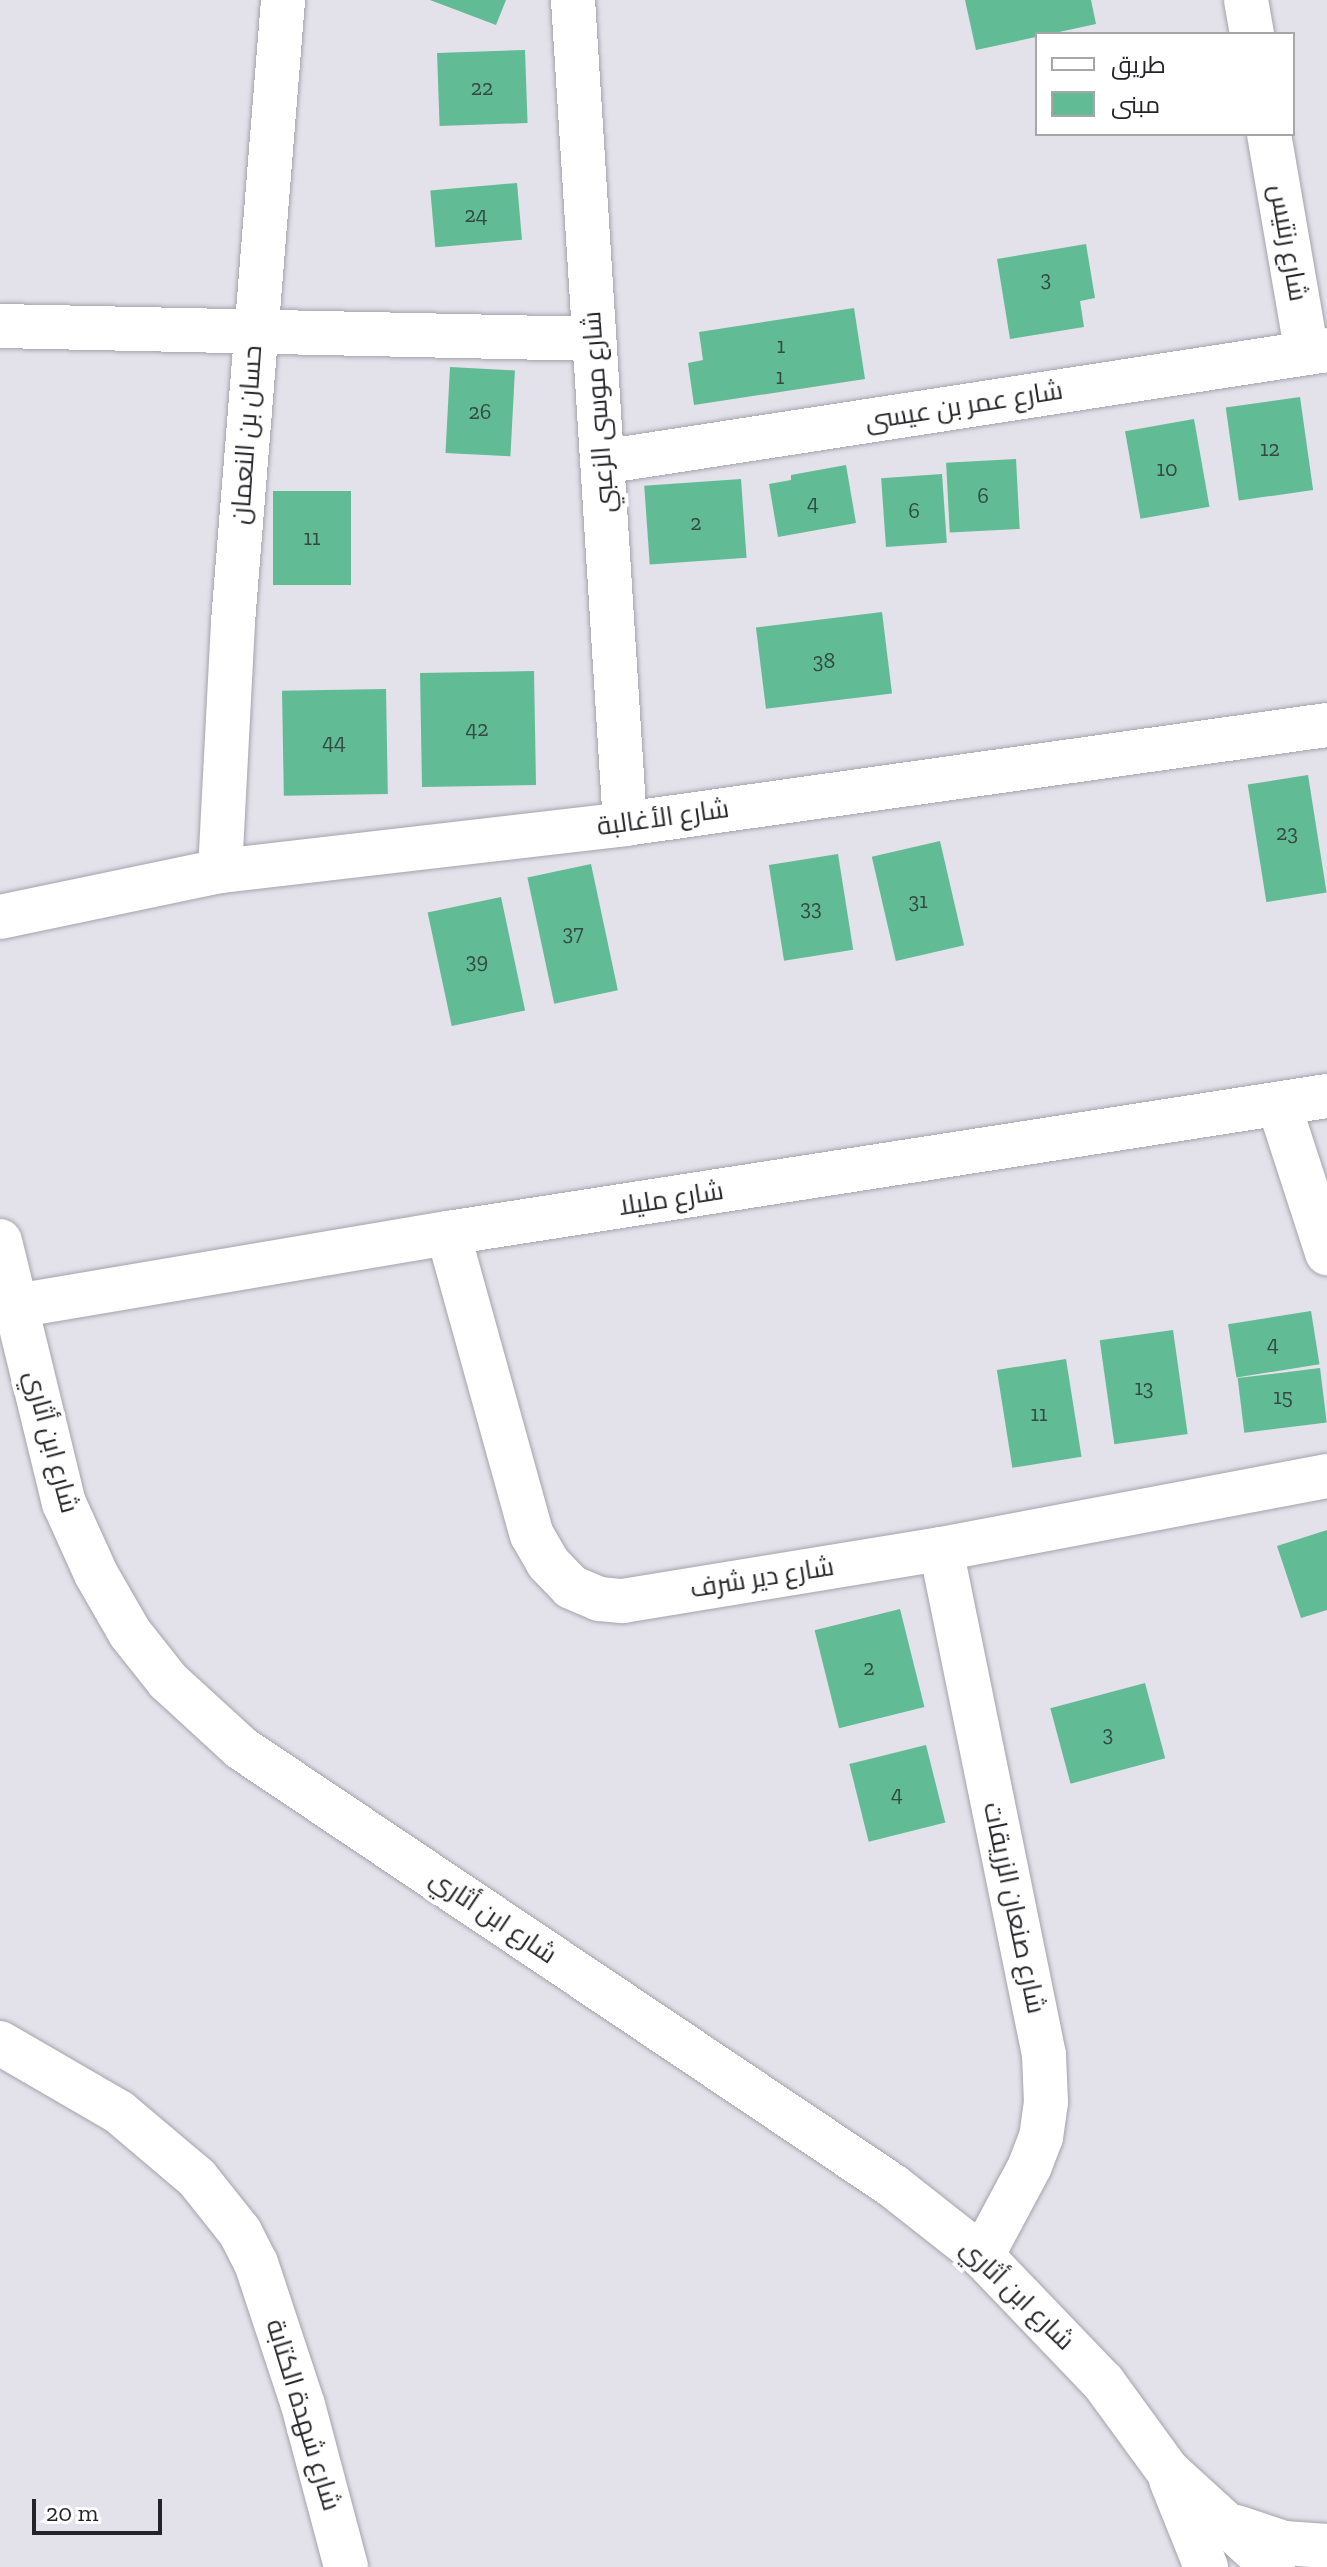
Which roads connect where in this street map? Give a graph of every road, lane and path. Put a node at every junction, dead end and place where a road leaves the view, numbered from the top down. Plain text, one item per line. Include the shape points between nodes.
1 (283, 0) edge
2 (573, 0) edge
3 (1246, 0) edge
4 (1252, 32) edge
5 (1269, 136) edge
6 (0, 326) edge
7 (255, 331) junction
8 (594, 339) junction
9 (1317, 351) edge
10 (602, 462) junction
11 (1327, 725) edge
12 (625, 824) junction
13 (220, 871) junction
14 (0, 917) edge
15 (1327, 1096) edge
16 (1279, 1105) junction
17 (448, 1233) junction
18 (0, 1241) edge
19 (1327, 1253) edge
20 (16, 1306) junction
21 (1327, 1476) edge
22 (941, 1549) junction
23 (0, 2043) edge
24 (982, 2256) junction
25 (1168, 2471) junction
26 (1220, 2522) junction
27 (1327, 2546) edge
28 (346, 2567) edge
29 (1206, 2567) edge
30 (1273, 2567) edge

1 - 7 street, حسان بن النعمان
2 - 8 street, شارع موسى الزعبي
3 - 4 street
5 - 9 street, شارع رنتيس
6 - 7 street
7 - 8 street
7 - 13 street, حسان بن النعمان
8 - 10 street, شارع موسى الزعبي
9 - 10 street, شارع عمر بن عيسى
10 - 12 street, شارع موسى الزعبي
11 - 12 street, شارع الأغالبة
12 - 13 street, شارع الأغالبة
13 - 14 street, شارع الأغالبة
15 - 16 street, شارع مليلا
16 - 17 street, شارع مليلا
16 - 19 street
17 - 20 street, شارع مليلا
17 - 22 street, شارع دير شرف via 532,1535 571,1587 599,1599 623,1601
18 - 20 street, شارع ابن أثاري
20 - 24 street, شارع ابن أثاري via 70,1517 130,1633 188,1701 241,1748 893,2186
21 - 22 street, شارع دير شرف
22 - 24 street, شارع صنعان الزريقات via 1044,2055 1041,2137
23 - 28 street, شارع شهدة الكتابة via 76,2085 159,2144 220,2204 256,2263 303,2405
24 - 25 street, شارع ابن أثاري via 1103,2382
25 - 26 street, شارع ابن أثاري
25 - 29 street, شارع ابن أثاري
26 - 27 street via 1284,2543
26 - 30 street, شارع ابن أثاري

